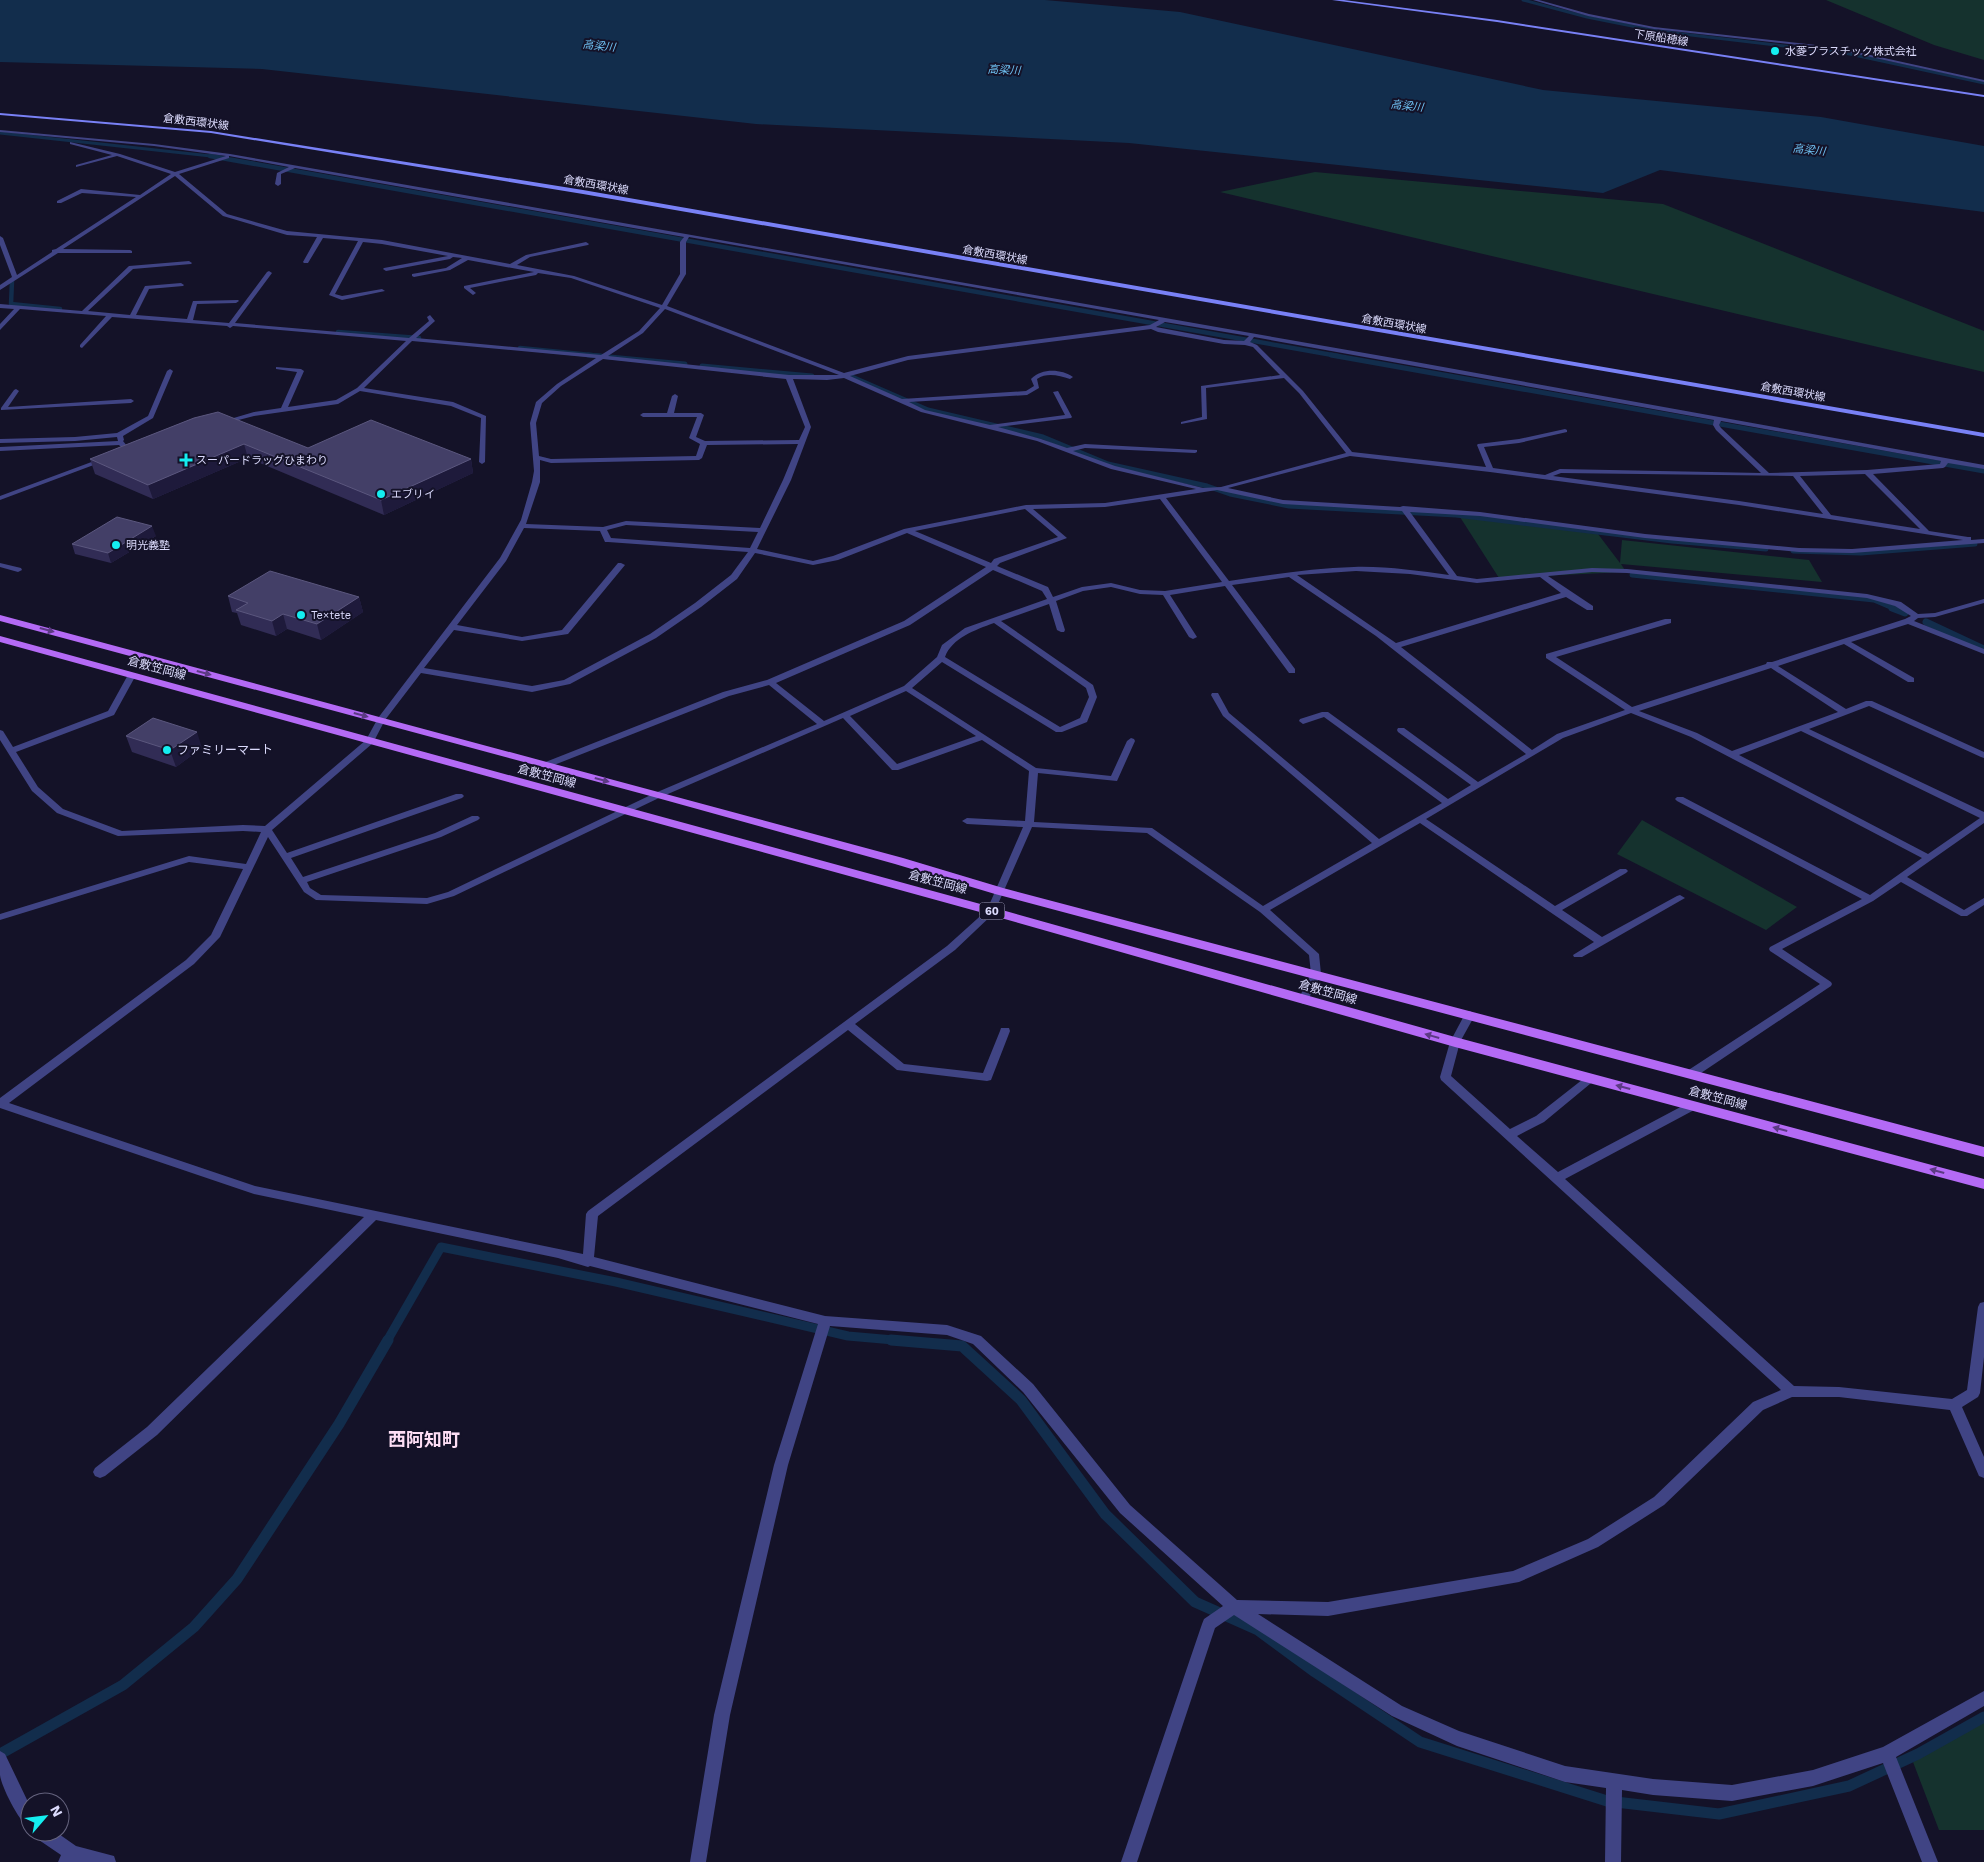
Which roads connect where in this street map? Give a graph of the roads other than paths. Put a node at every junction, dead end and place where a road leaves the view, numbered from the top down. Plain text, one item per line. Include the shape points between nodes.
1 (1334, 0) edge
2 (1535, 0) edge
3 (1984, 81) edge
4 (1984, 96) edge
5 (0, 114) edge
6 (0, 131) edge
7 (54, 137) junction
8 (118, 155) junction
9 (226, 157) junction
10 (78, 166) dead end
11 (290, 168) junction
12 (175, 174) junction
13 (278, 184) dead end
14 (140, 196) junction
15 (59, 202) dead end
16 (321, 236) junction
17 (0, 238) edge
18 (685, 239) junction
19 (361, 240) junction
20 (586, 244) dead end
21 (54, 251) junction
22 (130, 252) dead end
23 (453, 256) junction
24 (467, 258) junction
25 (306, 262) dead end
26 (189, 263) dead end
27 (511, 266) junction
28 (386, 268) dead end
29 (542, 272) junction
30 (269, 274) dead end
31 (414, 275) dead end
32 (14, 276) junction
33 (181, 285) dead end
34 (0, 288) edge
35 (382, 292) dead end
36 (473, 293) dead end
37 (236, 301) dead end
38 (0, 306) edge
39 (664, 307) junction
40 (18, 308) junction
41 (84, 312) junction
42 (110, 315) junction
43 (430, 316) dead end
44 (132, 317) junction
45 (189, 322) junction
46 (1159, 323) junction
47 (231, 324) junction
48 (0, 328) edge
49 (411, 338) junction
50 (1249, 339) junction
51 (82, 346) dead end
52 (604, 356) junction
53 (278, 368) dead end
54 (170, 371) dead end
55 (843, 376) junction
56 (1286, 376) junction
57 (788, 377) junction
58 (1070, 377) dead end
59 (359, 389) junction
60 (16, 391) dead end
61 (1056, 392) dead end
62 (675, 396) dead end
63 (902, 400) junction
64 (131, 401) dead end
65 (0, 402) edge
66 (8, 402) junction
67 (283, 410) junction
68 (643, 415) dead end
69 (670, 415) junction
70 (1717, 421) junction
71 (1183, 423) dead end
72 (215, 424) edge
73 (987, 425) junction
74 (84, 429) dead end
75 (1565, 431) dead end
76 (119, 435) junction
77 (1984, 435) edge
78 (75, 439) junction
79 (0, 441) edge
80 (802, 442) junction
81 (122, 443) junction
82 (704, 443) junction
83 (138, 448) edge
84 (0, 449) edge
85 (1071, 449) junction
86 (128, 451) junction
87 (1195, 452) dead end
88 (119, 454) edge
89 (1350, 454) junction
90 (535, 457) junction
91 (110, 458) edge
92 (482, 462) dead end
93 (1944, 463) junction
94 (1984, 467) edge
95 (1490, 470) junction
96 (1867, 472) junction
97 (1795, 474) junction
98 (1766, 475) junction
99 (1547, 476) junction
100 (1213, 489) junction
101 (1162, 497) junction
102 (0, 498) edge
103 (1026, 507) junction
104 (1404, 511) junction
105 (1829, 517) junction
106 (522, 526) junction
107 (603, 529) junction
108 (763, 530) junction
109 (907, 531) junction
110 (1926, 531) junction
111 (1983, 541) edge
112 (753, 550) junction
113 (0, 565) edge
114 (621, 565) dead end
115 (993, 566) junction
116 (18, 570) dead end
117 (1290, 574) junction
118 (1540, 574) junction
119 (1455, 578) junction
120 (1228, 584) junction
121 (1165, 593) junction
122 (1567, 594) junction
123 (1051, 599) junction
124 (1984, 601) edge
125 (1590, 608) dead end
126 (0, 618) edge
127 (1912, 618) junction
128 (994, 620) junction
129 (1668, 620) dead end
130 (452, 627) junction
131 (1061, 630) dead end
132 (1193, 638) dead end
133 (0, 639) edge
134 (1844, 641) junction
135 (1395, 646) junction
136 (1984, 652) edge
137 (941, 658) junction
138 (1770, 664) junction
139 (419, 670) junction
140 (1292, 671) dead end
141 (132, 675) junction
142 (1911, 680) dead end
143 (770, 682) junction
144 (907, 688) junction
145 (1215, 695) dead end
146 (1632, 711) junction
147 (1845, 712) junction
148 (845, 715) junction
149 (381, 720) junction
150 (1303, 721) dead end
151 (823, 724) junction
152 (1801, 728) junction
153 (1401, 730) dead end
154 (0, 733) edge
155 (982, 736) junction
156 (370, 741) junction
157 (1131, 741) dead end
158 (11, 751) junction
159 (1532, 754) junction
160 (1731, 755) junction
161 (1984, 755) edge
162 (546, 765) junction
163 (1034, 770) junction
164 (1478, 786) junction
165 (658, 794) junction
166 (459, 796) dead end
167 (1680, 799) dead end
168 (1448, 803) junction
169 (624, 811) junction
170 (1984, 816) edge
171 (475, 818) dead end
172 (1420, 819) junction
173 (1984, 820) edge
174 (967, 821) dead end
175 (1030, 824) junction
176 (267, 829) junction
177 (1378, 843) junction
178 (285, 857) junction
179 (1929, 858) junction
180 (248, 866) junction
181 (1623, 871) dead end
182 (1901, 878) junction
183 (301, 881) junction
184 (999, 891) junction
185 (1680, 898) dead end
186 (1870, 899) junction
187 (1984, 902) edge
188 (991, 910) junction
189 (1263, 910) junction
190 (1555, 910) junction
191 (0, 917) edge
192 (1602, 942) junction
193 (1578, 955) dead end
194 (1316, 974) junction
195 (1302, 1000) junction
196 (1470, 1015) junction
197 (848, 1024) junction
198 (1005, 1031) dead end
199 (1455, 1042) junction
200 (1691, 1074) junction
201 (1591, 1079) junction
202 (0, 1104) edge
203 (1692, 1106) junction
204 (1509, 1135) junction
205 (1984, 1152) edge
206 (1557, 1178) junction
207 (1984, 1184) edge
208 (374, 1215) junction
209 (588, 1262) junction
210 (1984, 1307) edge
211 (825, 1321) junction
212 (1791, 1391) junction
213 (1954, 1405) junction
214 (100, 1472) dead end
215 (1984, 1472) edge
216 (1234, 1607) junction
217 (1984, 1698) edge
218 (1887, 1754) junction
219 (1, 1763) edge
220 (1614, 1782) junction
221 (20, 1804) edge
222 (53, 1842) edge
223 (69, 1857) edge
224 (108, 1862) edge
225 (698, 1862) edge
226 (1129, 1862) edge
227 (1613, 1862) edge
228 (1930, 1862) edge

1 - 4 main road, 下原船穂線
2 - 3 street via 1654,28 1857,52
5 - 77 main road, 倉敷西環状線 via 210,132 583,192
6 - 7 street
7 - 8 street via 50,138
7 - 9 street via 154,145
8 - 10 street
8 - 12 street
9 - 11 street
9 - 12 street
11 - 13 street via 279,173
11 - 18 street
12 - 14 street
12 - 16 street via 225,215 287,232
14 - 15 street via 81,192
14 - 21 street
16 - 19 street
16 - 25 street
17 - 32 street
18 - 39 street via 683,274
18 - 46 street
19 - 23 street
19 - 35 street via 332,295 342,298
20 - 27 street via 528,256
21 - 22 street
21 - 32 street
23 - 24 street
23 - 28 street
24 - 27 street
24 - 31 street via 448,269
26 - 41 street via 131,267
27 - 29 street
29 - 36 street via 466,288
29 - 39 street via 572,277
30 - 47 street
32 - 34 street
33 - 44 street via 147,287
37 - 45 street via 195,302
38 - 40 street
39 - 52 street via 641,332
39 - 55 street
40 - 41 street
40 - 48 street
41 - 42 street
42 - 44 street
42 - 51 street
43 - 49 street via 432,321
44 - 45 street
45 - 47 street
46 - 50 street
46 - 50 street via 1158,330 1224,342
46 - 55 street via 908,358
47 - 49 street
49 - 52 street
49 - 59 street
50 - 56 street
50 - 70 street
52 - 57 street
52 - 90 street via 539,402 533,423
53 - 67 street via 301,370
54 - 76 street via 150,417
55 - 57 street
55 - 63 street
56 - 71 street via 1203,387 1205,418
56 - 89 street
57 - 80 street via 808,427
58 - 63 street via 1055,372 1037,375 1034,379 1037,387 1027,392
59 - 67 street via 338,402
59 - 92 street via 453,404 484,417
60 - 66 street
61 - 73 street via 1069,417
62 - 69 street
63 - 73 street via 923,411
64 - 66 street via 3,408
65 - 66 street
67 - 72 street
68 - 69 street
69 - 82 street via 701,415 692,438
70 - 93 street
70 - 98 street via 1718,429
73 - 85 street
74 - 78 street
75 - 95 street via 1518,442 1480,445
76 - 78 street
76 - 81 street
78 - 79 street
80 - 82 street
80 - 108 street
81 - 84 street
81 - 86 street
82 - 90 street via 699,458 551,461
83 - 86 street
85 - 87 street via 1085,446
85 - 100 street via 1113,468
86 - 88 street
89 - 95 street
89 - 100 street
90 - 106 street via 537,471 533,498
91 - 102 street
93 - 94 street
93 - 96 street
95 - 99 street
96 - 97 street
96 - 110 street
97 - 98 street
97 - 105 street
98 - 99 street via 1560,471
99 - 105 street
100 - 101 street
100 - 104 street via 1283,502
101 - 103 street via 1105,505
101 - 120 street
103 - 109 street
103 - 115 street via 1063,538 997,561
104 - 111 street via 1480,514 1645,536 1829,551
104 - 119 street
105 - 110 street
106 - 107 street
106 - 130 street via 503,559
107 - 108 street via 626,523
107 - 112 street via 608,540
108 - 112 street
109 - 112 street via 813,563
109 - 115 street
110 - 111 street
112 - 139 street via 734,577 698,605 653,636 567,682 532,689
113 - 116 street
114 - 130 street via 565,632 522,639
115 - 123 street via 1045,589
115 - 143 street via 907,623
117 - 119 street via 1356,570
117 - 120 street
117 - 135 street
118 - 119 street via 1485,581
118 - 122 street
118 - 127 street via 1627,571 1867,596 1898,604
120 - 121 street
120 - 140 street
121 - 123 street via 1140,592 1111,585 1082,589
121 - 132 street
122 - 125 street
122 - 135 street
123 - 128 street
123 - 131 street
124 - 127 street
126 -> 149 main road, 倉敷笠岡線 / 60
127 - 134 street
127 - 136 street
128 - 137 street via 968,630 945,646
128 - 137 street via 1090,687 1093,697 1084,720 1059,730
129 - 146 street via 1549,656
130 - 139 street
133 - 141 main road, 倉敷笠岡線 / 60
134 - 138 street
134 - 142 street
135 - 159 street
137 - 144 street
138 - 146 street
138 - 147 street
139 - 149 street
141 - 156 main road, 倉敷笠岡線 / 60
141 - 158 street via 111,713
143 - 151 street
143 - 162 street via 726,694
144 - 148 street
144 - 155 street
145 - 177 street via 1226,714
146 - 159 street via 1560,736
146 - 160 street via 1694,735
147 - 152 street
147 - 161 street via 1869,704
148 - 151 street
148 - 155 street via 895,768
149 - 156 street
149 - 162 main road, 倉敷笠岡線 / 60
150 - 168 street via 1325,714
151 - 165 street
152 - 160 street
152 - 170 street
153 - 164 street
154 - 158 street
155 - 163 street
156 - 169 main road, 倉敷笠岡線 / 60
156 - 176 street
157 - 163 street via 1114,779
158 - 176 street via 35,789 60,811 121,834
159 - 164 street
160 - 179 street
162 -> 165 main road, 倉敷笠岡線 / 60
163 - 175 street
164 - 168 street
165 - 169 street
165 - 184 main road, 倉敷笠岡線 / 60
166 - 178 street
167 - 186 street
168 - 172 street
169 - 183 street via 451,894 427,901 319,898
169 - 188 main road, 倉敷笠岡線 / 60
171 - 183 street via 438,835
172 - 177 street
172 - 190 street
173 - 179 street
174 - 175 street
175 - 184 street
175 - 189 street via 1149,830
176 - 178 street
176 - 180 street
177 - 189 street
178 - 183 street
179 - 182 street
180 - 191 street via 189,860
180 - 202 street via 214,937 190,962
181 - 190 street
182 - 186 street
182 - 187 street via 1964,914
184 - 188 street
184 - 194 main road, 倉敷笠岡線 / 60
185 - 192 street
186 - 200 street via 1774,949 1827,984
188 - 195 main road, 倉敷笠岡線 / 60
188 - 197 street via 952,948
189 - 194 street via 1314,954
190 - 192 street
192 - 193 street
194 - 195 street
194 - 196 main road, 倉敷笠岡線 / 60
199 -> 195 main road, 倉敷笠岡線 / 60
196 - 199 street
196 - 200 main road, 倉敷笠岡線 / 60
197 - 198 street via 901,1067 986,1078
197 - 209 street via 592,1214
199 - 201 main road, 倉敷笠岡線 / 60
199 - 204 street via 1446,1077
200 - 205 main road, 倉敷笠岡線 / 60
203 -> 201 main road, 倉敷笠岡線 / 60
201 - 204 street via 1540,1119
202 - 208 street via 254,1190
203 - 206 street
207 -> 203 main road, 倉敷笠岡線 / 60
204 - 206 street
206 - 212 street
208 - 209 street
208 - 214 street via 152,1431
209 - 211 street
210 - 213 street via 1973,1393
211 - 216 street via 947,1330 977,1340 1028,1388 1125,1509
211 - 225 street via 781,1465 731,1677
212 - 213 street via 1840,1392
212 - 216 street via 1758,1406 1659,1501 1594,1543 1514,1577 1328,1609
213 - 215 street
216 - 220 street via 1397,1711 1456,1738 1565,1774
216 - 226 street via 1209,1624
217 - 218 street
218 - 220 street via 1813,1778 1732,1793
218 - 228 street
219 - 221 street
220 - 227 street
222 - 223 street
223 - 224 street

